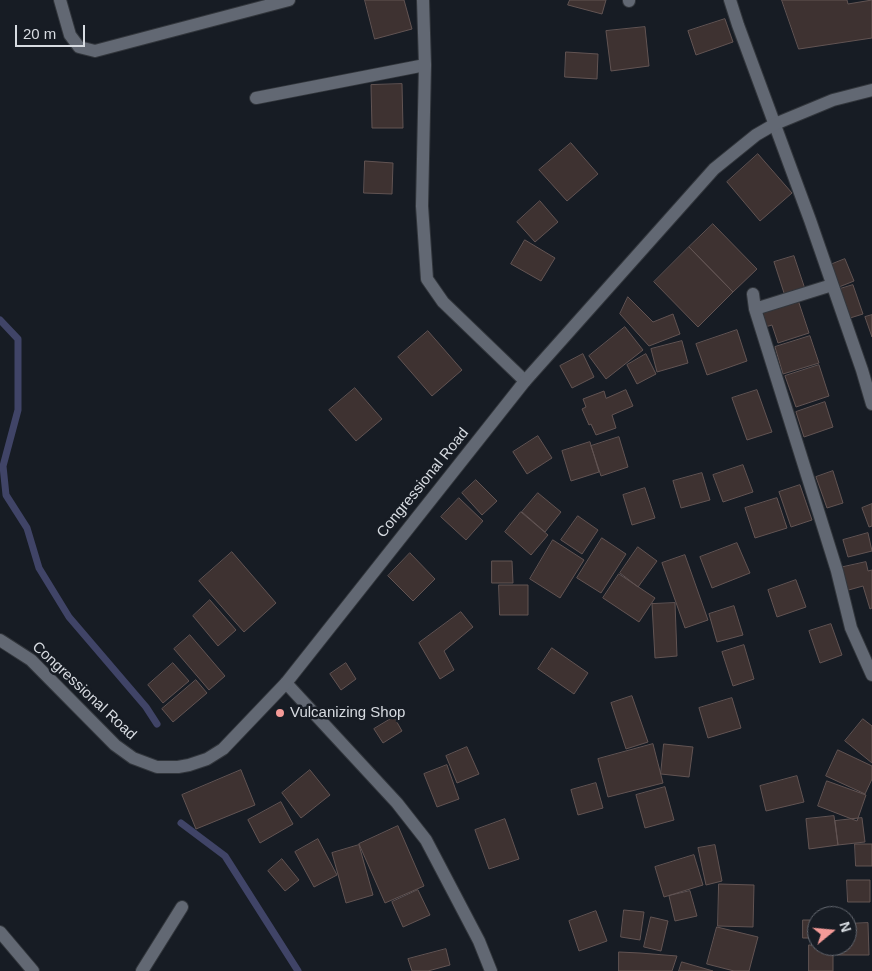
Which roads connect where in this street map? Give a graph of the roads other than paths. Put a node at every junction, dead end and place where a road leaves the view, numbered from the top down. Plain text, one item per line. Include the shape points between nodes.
1 (60, 0) edge
2 (289, 0) edge
3 (423, 0) edge
4 (730, 0) edge
5 (425, 65) junction
6 (872, 90) edge
7 (256, 98) dead end
8 (775, 124) junction
9 (832, 285) junction
10 (753, 294) dead end
11 (755, 309) junction
12 (525, 381) junction
13 (872, 404) edge
14 (0, 640) edge
15 (872, 675) edge
16 (286, 683) junction
17 (182, 906) dead end
18 (0, 932) edge
19 (33, 971) edge
20 (142, 971) edge
21 (490, 971) edge

1 - 2 street via 70,35 79,47 95,52
3 - 5 street
4 - 8 street
5 - 7 street
5 - 12 street via 422,206 427,279 443,302
6 - 8 street, Congressional Road via 834,100
8 - 9 street
8 - 12 street, Congressional Road via 714,169
9 - 11 street
9 - 13 street
10 - 11 street
11 - 15 street via 837,571 851,628
12 - 16 street, Congressional Road
14 - 16 street, Congressional Road via 31,660 115,745 132,758 157,767 189,765 223,749
16 - 21 street via 397,803 426,840 479,941
17 - 20 street
18 - 19 street

